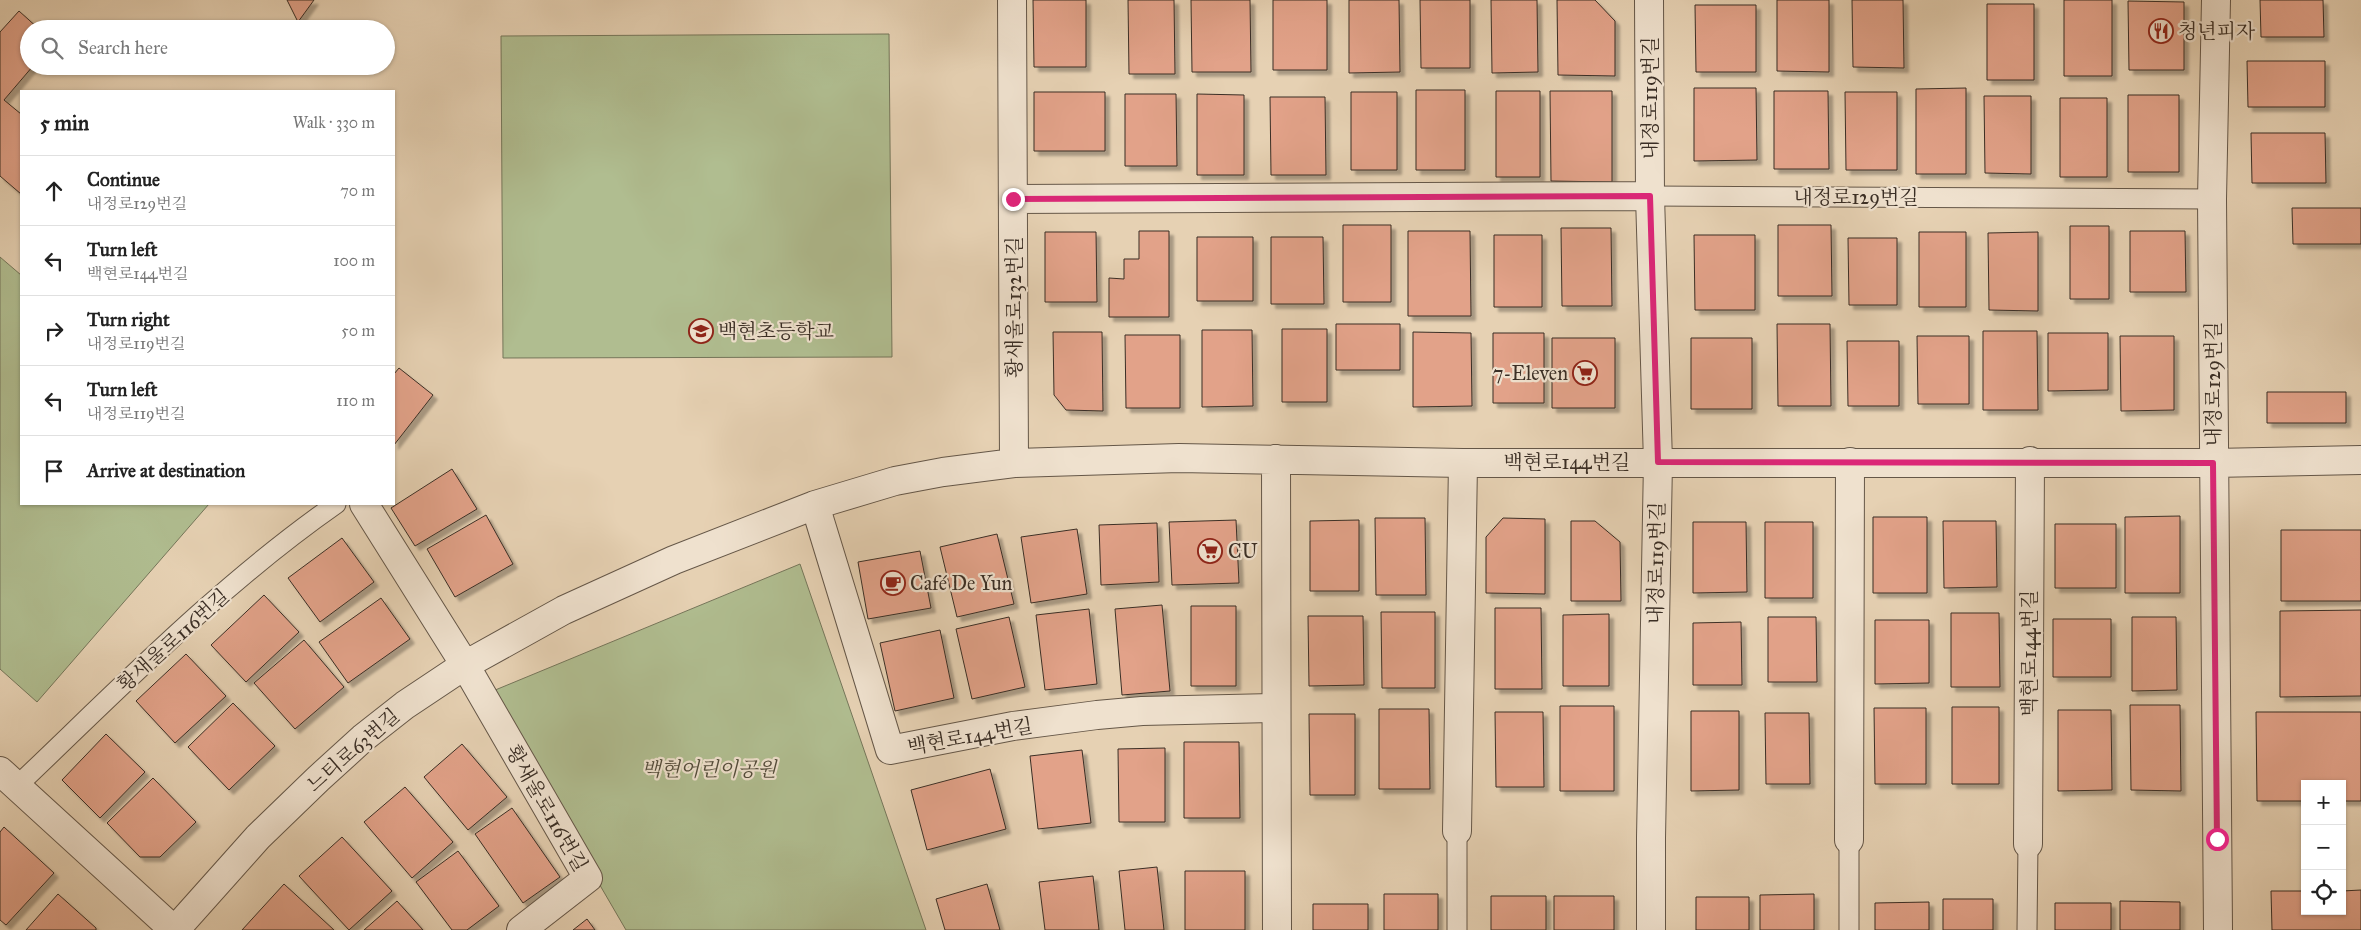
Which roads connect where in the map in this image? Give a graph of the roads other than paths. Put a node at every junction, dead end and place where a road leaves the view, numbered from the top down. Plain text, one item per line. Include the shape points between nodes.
1 (1012, 0) edge
2 (1650, 0) edge
3 (2216, 0) edge
4 (1650, 196) junction
5 (1013, 199) junction
6 (2212, 199) junction
7 (1276, 459) junction
8 (2361, 460) edge
9 (2030, 461) junction
10 (1658, 462) junction
11 (1850, 462) junction
12 (1014, 463) junction
13 (1463, 463) junction
14 (2213, 463) junction
15 (335, 505) edge
16 (365, 505) edge
17 (815, 505) junction
18 (564, 610) joint
19 (465, 664) junction
20 (1276, 708) junction
21 (9, 779) edge
22 (1457, 832) joint
23 (1849, 840) joint
24 (2028, 844) joint
25 (175, 930) edge
26 (521, 930) edge
27 (1277, 930) edge
28 (1457, 930) edge
29 (1651, 930) edge
30 (1848, 930) edge
31 (2027, 930) edge
32 (2218, 930) edge

1 - 5 street, 황새울로132번길
2 - 4 street, 내정로119번길
3 - 6 street, 내정로129번길
4 - 5 street
4 - 6 lane, 내정로129번길
4 - 10 street, 내정로119번길
5 - 12 street, 황새울로132번길
6 - 14 street, 내정로129번길
7 - 12 street, 백현로144번길
7 - 13 street, 백현로144번길
7 - 20 street
8 - 14 street, 백현로144번길
9 - 11 street, 백현로144번길
9 - 14 street, 백현로144번길
9 - 24 street, 백현로144번길
10 - 11 street, 백현로144번길
10 - 13 street, 백현로144번길
10 - 29 street, 내정로119번길
11 - 23 street
12 - 17 street, 백현로144번길 via 895,481
13 - 22 street
14 - 32 street, 내정로129번길
15 - 21 lane, 황새울로116번길 via 266,556
16 - 19 street
17 - 18 street, 백현로144번길 via 682,557
17 - 20 street, 백현로144번길 via 890,750 1013,726 1097,715
18 - 19 street, 느티로63번길
19 - 25 street, 느티로63번길 via 404,705 363,738 258,838
19 - 26 street, 황새울로116번길 via 588,878
20 - 27 street
21 - 25 street, 황새울로116번길
22 - 28 lane
23 - 30 lane
24 - 31 lane

